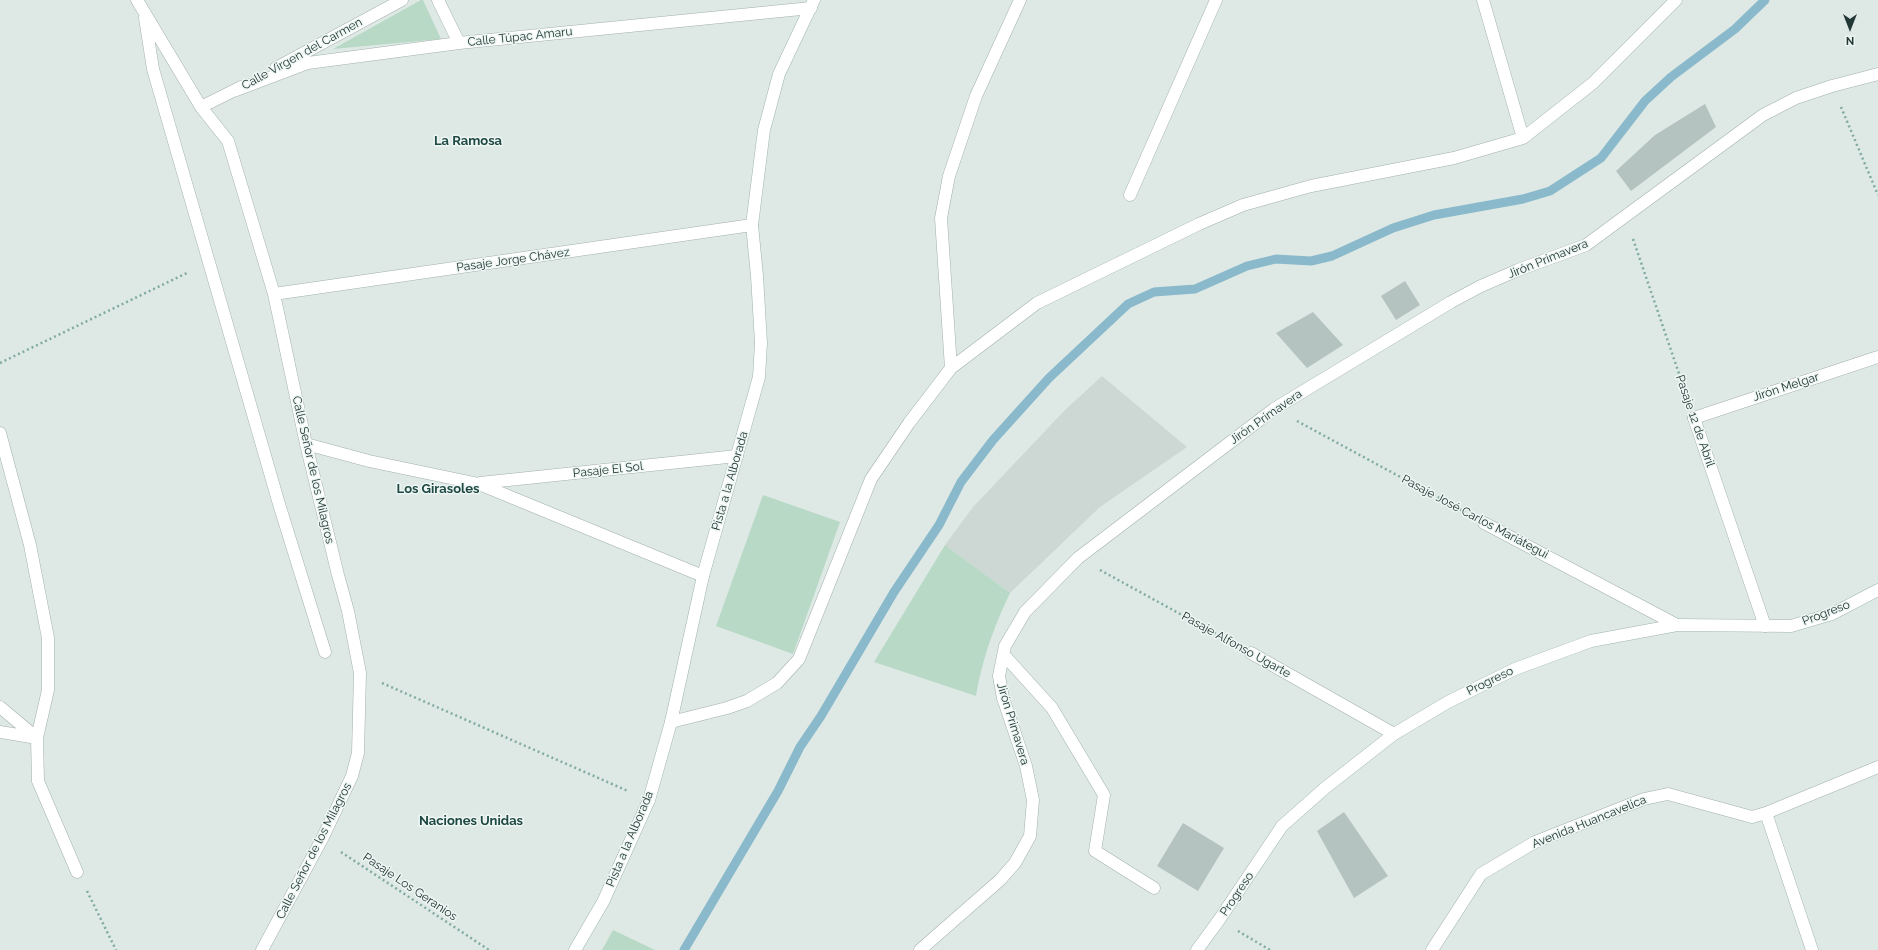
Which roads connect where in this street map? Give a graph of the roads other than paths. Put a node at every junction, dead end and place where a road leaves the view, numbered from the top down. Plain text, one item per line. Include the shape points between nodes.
1 (137, 0) edge
2 (402, 0) edge
3 (438, 0) edge
4 (1020, 0) edge
5 (1216, 0) edge
6 (1483, 0) edge
7 (1676, 0) edge
8 (812, 4) edge
9 (144, 13) junction
10 (459, 43) junction
11 (1878, 74) edge
12 (234, 91) junction
13 (201, 107) junction
14 (1523, 138) junction
15 (1130, 195) dead end
16 (752, 225) junction
17 (274, 294) junction
18 (1878, 357) edge
19 (951, 368) junction
20 (1694, 418) joint
21 (0, 433) edge
22 (306, 444) junction
23 (737, 456) junction
24 (479, 484) junction
25 (1484, 523) road end
26 (703, 576) junction
27 (1878, 590) edge
28 (1677, 625) junction
29 (1765, 626) junction
30 (325, 652) dead end
31 (1251, 653) road end
32 (1004, 655) junction
33 (0, 707) edge
34 (671, 722) junction
35 (0, 732) edge
36 (1394, 734) junction
37 (37, 738) junction
38 (1878, 767) edge
39 (1766, 813) junction
40 (77, 872) road end
41 (1154, 888) dead end
42 (262, 950) edge
43 (575, 950) edge
44 (920, 950) edge
45 (1197, 950) edge
46 (1432, 950) edge
47 (1812, 950) edge

1 - 9 street, Calle Señor de los Milagros
2 - 12 street, Calle Virgen del Carmen
3 - 10 street
4 - 19 street via 976,96 950,176 941,218
5 - 15 street
6 - 14 street
7 - 14 street via 1593,83
8 - 10 street, Calle Túpac Amaru
8 - 16 street, Pista a la Alborada via 779,74 764,130
9 - 13 street, Calle Señor de los Milagros
9 - 30 street via 153,68 279,504
10 - 12 street, Calle Túpac Amaru via 308,63
11 - 32 street, Jirón Primavera via 1796,98 1763,115 1586,245 1481,286 1274,409 1078,558 1025,612 1005,646
12 - 13 street, Calle Virgen del Carmen
13 - 17 street, Calle Señor de los Milagros via 228,141
14 - 19 street via 1454,158 1311,186 1243,206 1199,224 1037,303
16 - 17 street, Pasaje Jorge Chávez
16 - 23 street, Pista a la Alborada via 758,276 758,377
17 - 22 street, Calle Señor de los Milagros
18 - 20 street, Jirón Melgar
19 - 34 street via 909,423 872,479 799,659 777,682 747,701
20 - 29 street, Pasaje 12 de Abril
21 - 37 street via 30,544 48,638 48,690
22 - 24 street, Pasaje El Sol
22 - 42 street, Calle Señor de los Milagros via 348,611 360,673 358,753 352,776 322,839
23 - 24 street, Pasaje El Sol
23 - 26 street, Pista a la Alborada
24 - 26 street, Pasaje El Sol
25 - 28 street, Pasaje José Carlos Mariátegui
26 - 34 street, Pista a la Alborada
27 - 29 street, Progreso via 1813,621 1791,626
28 - 29 street, Progreso
28 - 36 street, Progreso via 1591,640 1547,656 1448,702
31 - 36 street, Pasaje Alfonso Ugarte
32 - 41 street via 1052,708 1104,795 1095,851
32 - 44 street, Jirón Primavera via 999,676 1003,698 1026,766 1032,800 1030,836 1015,862 1000,880
33 - 37 street
34 - 43 street, Pista a la Alborada via 649,800 603,902
35 - 37 street
36 - 45 street, Progreso via 1325,788 1282,826
37 - 40 street via 38,781
38 - 39 street, Avenida Huancavelica
39 - 46 street, Avenida Huancavelica via 1752,817 1668,794 1644,798 1535,842 1481,874
39 - 47 street

